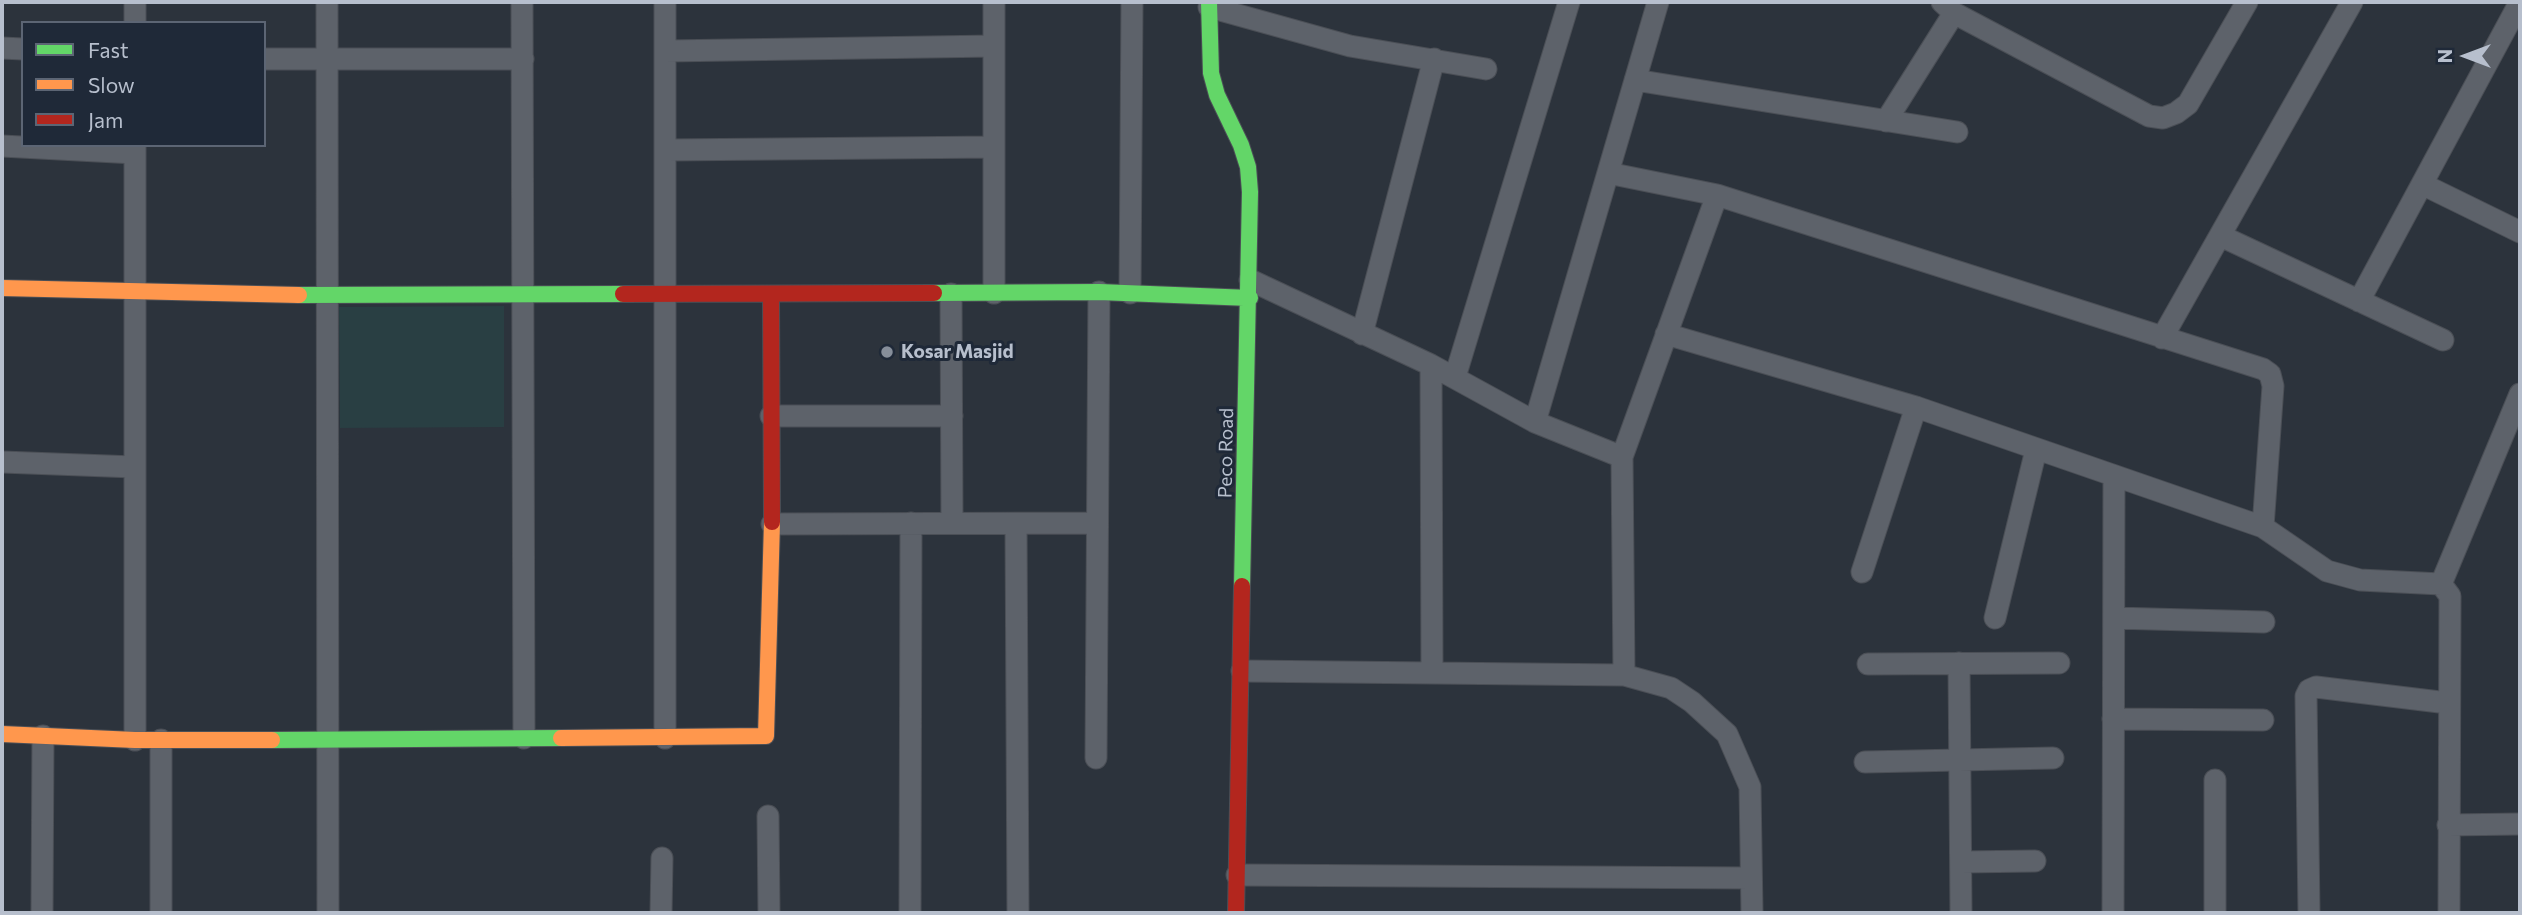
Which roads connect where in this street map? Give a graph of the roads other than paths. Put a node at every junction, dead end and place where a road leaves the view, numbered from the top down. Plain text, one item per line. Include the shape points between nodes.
1 (135, 2) edge
2 (327, 2) edge
3 (522, 2) edge
4 (665, 2) edge
5 (994, 2) edge
6 (1132, 2) edge
7 (1569, 2) edge
8 (1658, 2) edge
9 (2247, 2) edge
10 (2352, 2) edge
11 (2520, 2) edge
12 (1209, 4) edge
13 (1948, 7) edge
14 (135, 21) edge
15 (994, 46) junction
16 (2, 48) edge
17 (21, 50) edge
18 (666, 51) junction
19 (266, 59) edge
20 (523, 59) junction
21 (1434, 59) junction
22 (329, 60) junction
23 (1486, 69) dead end
24 (1635, 80) junction
25 (1886, 121) junction
26 (1957, 132) dead end
27 (2, 146) edge
28 (21, 146) edge
29 (46, 147) edge
30 (994, 148) junction
31 (135, 149) edge
32 (667, 150) junction
33 (1608, 173) junction
34 (2422, 184) junction
35 (1717, 195) junction
36 (2520, 232) edge
37 (2221, 236) junction
38 (2, 288) edge
39 (1250, 289) junction
40 (1099, 292) junction
41 (134, 293) junction
42 (994, 293) junction
43 (1130, 293) junction
44 (771, 294) junction
45 (951, 294) junction
46 (329, 296) junction
47 (525, 296) junction
48 (666, 296) junction
49 (2359, 301) junction
50 (1362, 334) junction
51 (1666, 334) junction
52 (2162, 338) junction
53 (2443, 340) dead end
54 (1431, 365) junction
55 (1455, 377) junction
56 (2520, 394) edge
57 (1916, 407) junction
58 (771, 416) junction
59 (952, 416) junction
60 (1535, 422) junction
61 (2036, 450) junction
62 (1622, 457) junction
63 (2, 462) edge
64 (134, 467) junction
65 (2114, 477) junction
66 (911, 523) junction
67 (952, 523) junction
68 (1097, 523) junction
69 (772, 524) junction
70 (1016, 524) junction
71 (2263, 527) junction
72 (1862, 572) dead end
73 (2441, 583) junction
74 (1995, 618) dead end
75 (2114, 618) junction
76 (2264, 622) dead end
77 (1959, 663) junction
78 (2059, 663) dead end
79 (1868, 664) dead end
80 (1242, 671) junction
81 (1432, 673) junction
82 (1624, 676) junction
83 (2448, 703) junction
84 (2113, 719) junction
85 (2263, 720) dead end
86 (2, 734) edge
87 (43, 736) junction
88 (665, 737) junction
89 (524, 738) junction
90 (135, 740) junction
91 (161, 740) junction
92 (329, 740) junction
93 (1096, 758) dead end
94 (2053, 758) dead end
95 (1960, 759) junction
96 (1866, 762) dead end
97 (2215, 780) dead end
98 (768, 816) dead end
99 (2520, 824) edge
100 (2448, 825) junction
101 (662, 858) dead end
102 (2035, 861) dead end
103 (1961, 862) junction
104 (1237, 876) junction
105 (1751, 878) junction
106 (42, 913) edge
107 (161, 913) edge
108 (328, 913) edge
109 (661, 913) edge
110 (769, 913) edge
111 (910, 913) edge
112 (1018, 913) edge
113 (1236, 913) edge
114 (1752, 913) edge
115 (1961, 913) edge
116 (2113, 913) edge
117 (2215, 913) edge
118 (2309, 913) edge
119 (2449, 913) edge

1 - 14 street
2 - 22 street
3 - 20 street
4 - 18 street
5 - 15 street
6 - 43 street
7 - 55 street
8 - 24 street
9 - 13 street via 2188,104 2163,118 2149,116
10 - 37 street
11 - 34 street
12 - 21 street via 1350,46
12 - 39 street, Peco Road via 1211,73 1248,167
13 - 25 street
15 - 18 street
15 - 30 street
16 - 17 street
18 - 32 street
19 - 22 street
20 - 22 street
20 - 47 street
21 - 23 street
21 - 50 street
22 - 46 street
24 - 25 street
24 - 33 street
25 - 26 street
27 - 28 street
29 - 31 street
30 - 32 street
30 - 42 street
31 - 41 street
32 - 48 street
33 - 35 street
33 - 60 street
34 - 36 street
34 - 49 street
35 - 51 street
35 - 52 street
37 - 49 street
37 - 52 street
38 - 41 street
39 - 43 street
39 - 50 street
39 - 80 street, Peco Road
40 - 42 street
40 - 43 street
40 - 68 street
41 - 46 street
41 - 64 street
42 - 45 street
44 - 45 street
44 - 48 street
44 - 58 street
45 - 59 street
46 - 47 street
46 - 92 street
47 - 48 street
47 - 89 street
48 - 88 street
49 - 53 street
50 - 54 street
51 - 57 street
51 - 62 street
52 - 71 street via 2270,374 2273,386
54 - 55 street
54 - 81 street
55 - 60 street
56 - 73 street
57 - 61 street
57 - 72 street
58 - 59 street
58 - 69 street
59 - 67 street
60 - 62 street
61 - 65 street
61 - 74 street
62 - 82 street
63 - 64 street
64 - 90 street
65 - 71 street
65 - 75 street
66 - 67 street
66 - 69 street
66 - 111 street
67 - 70 street
68 - 70 street
68 - 93 street
69 - 88 street via 766,736
70 - 112 street
71 - 73 street via 2328,571 2360,580
73 - 83 street via 2449,596
75 - 76 street
75 - 84 street
77 - 78 street
77 - 79 street
77 - 95 street
80 - 81 street
80 - 104 street, Peco Road
81 - 82 street
82 - 105 street via 1671,688 1727,734 1750,787
83 - 100 street
83 - 118 street via 2316,687 2309,690
84 - 85 street
84 - 116 street
86 - 87 street
87 - 90 street
87 - 106 street
88 - 89 street
89 - 92 street
90 - 91 street
91 - 92 street
91 - 107 street
92 - 108 street
94 - 95 street
95 - 96 street
95 - 103 street
97 - 117 street
98 - 110 street
99 - 100 street
100 - 119 street
101 - 109 street
102 - 103 street
103 - 115 street
104 - 105 street
104 - 113 street, Peco Road
105 - 114 street

